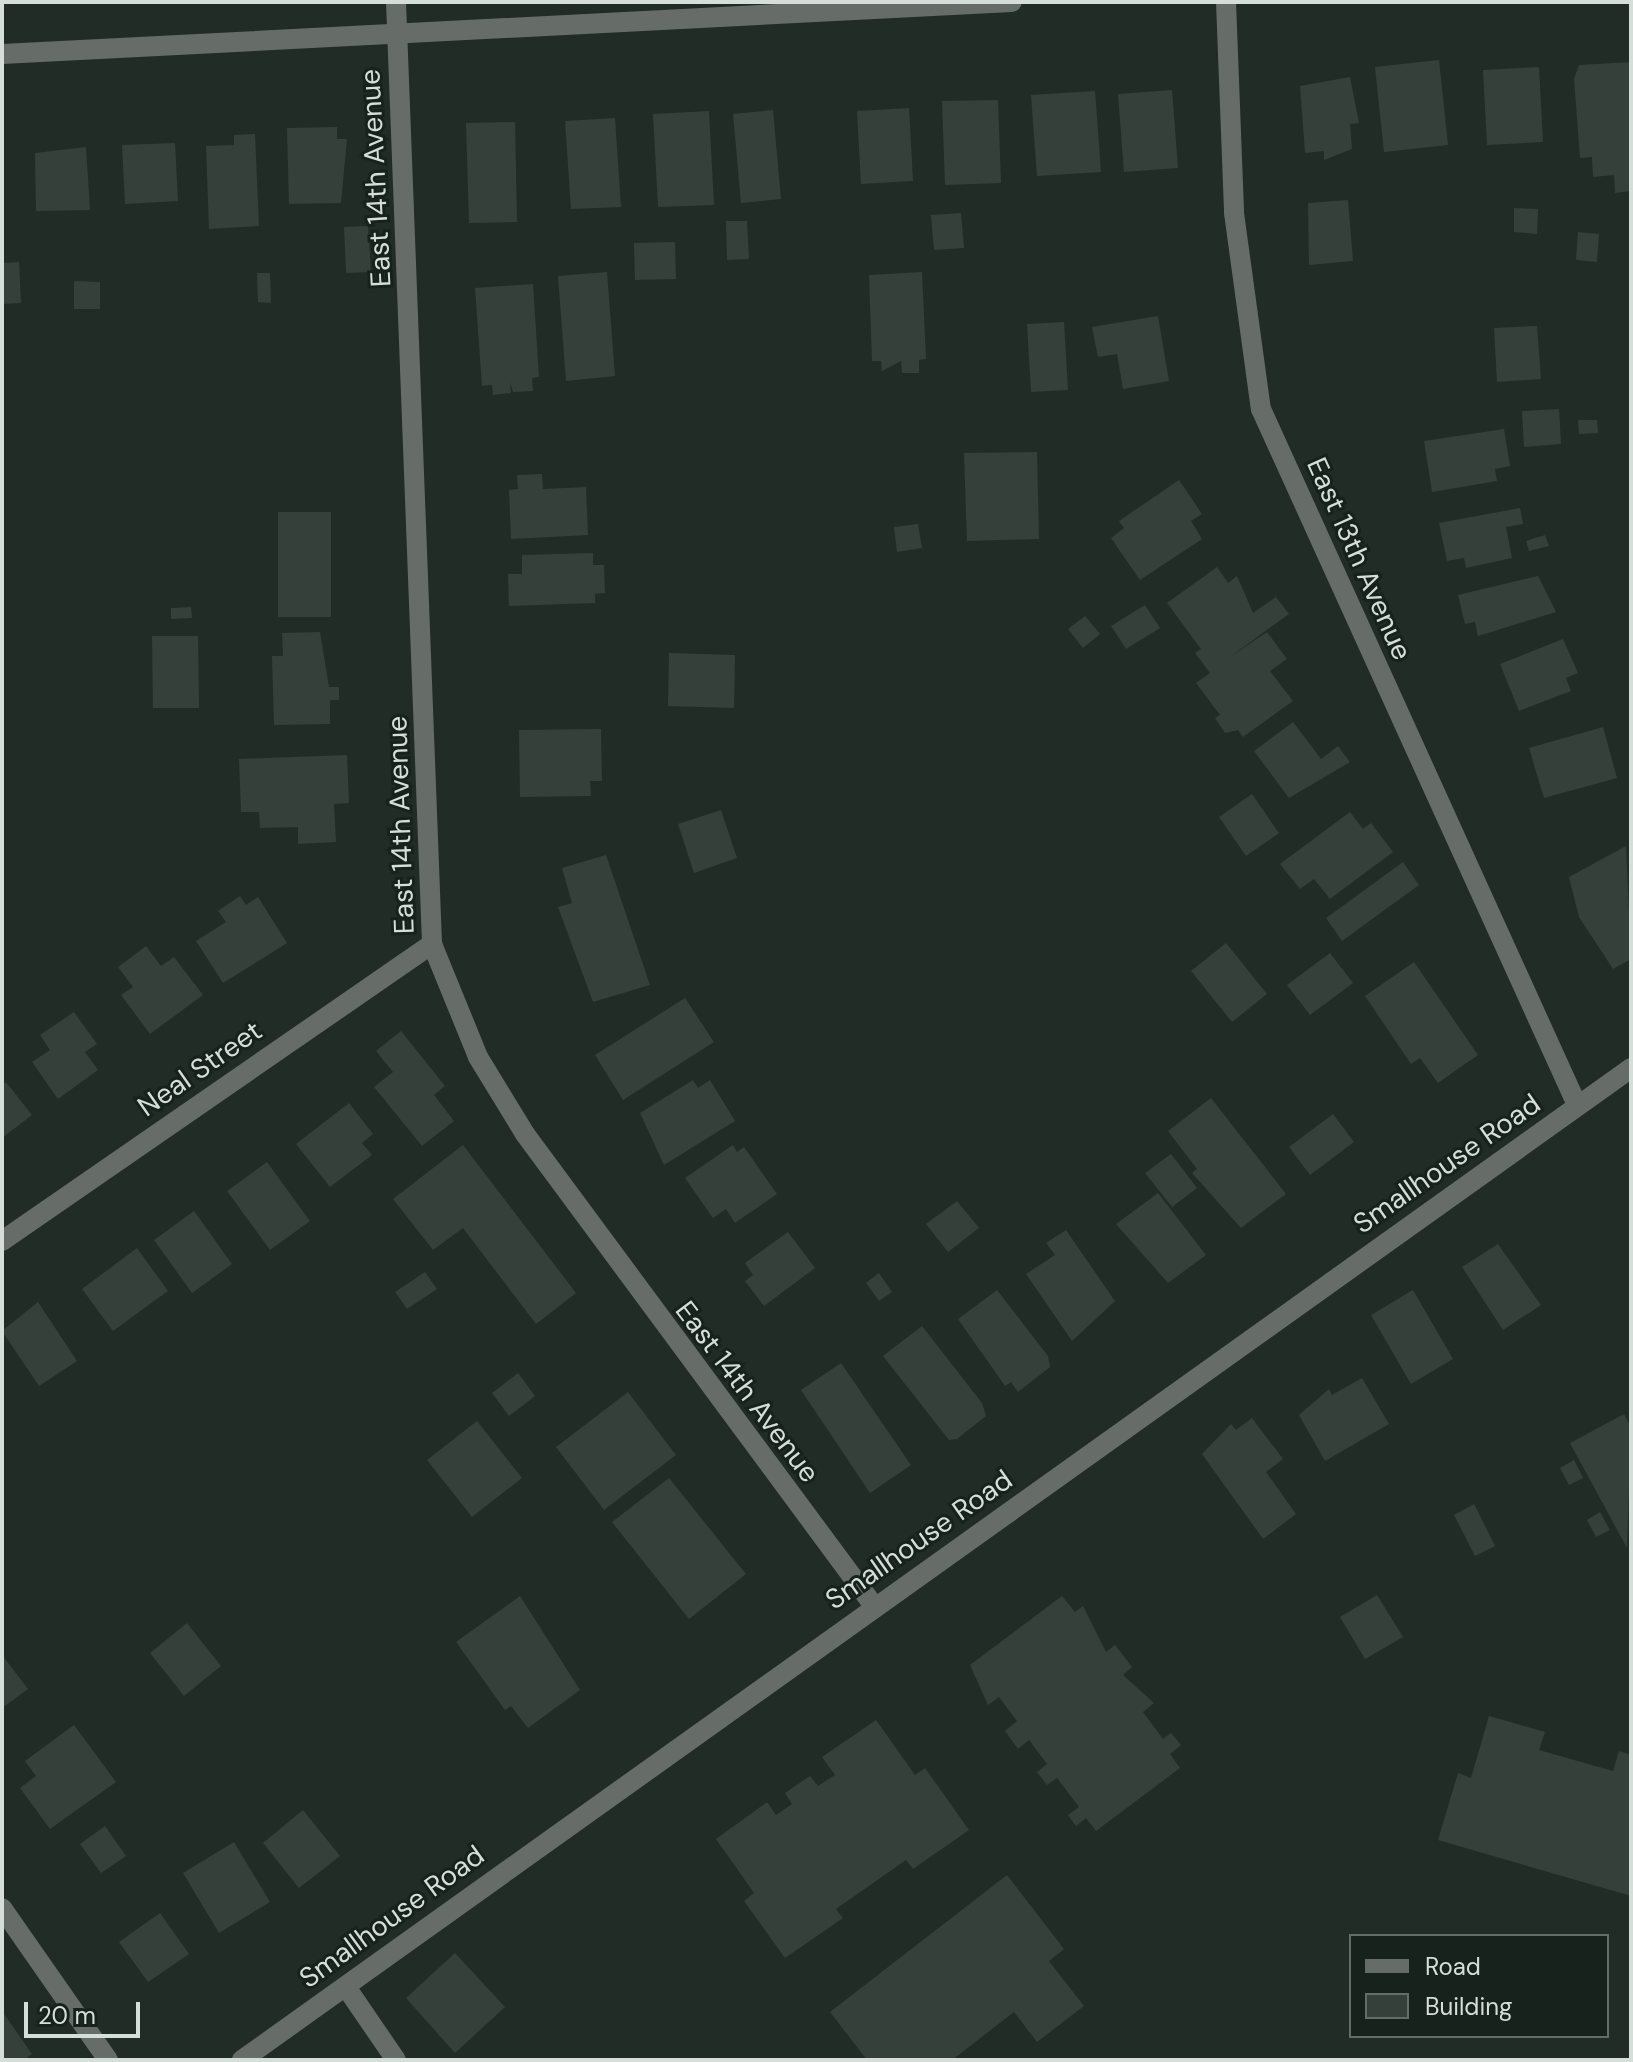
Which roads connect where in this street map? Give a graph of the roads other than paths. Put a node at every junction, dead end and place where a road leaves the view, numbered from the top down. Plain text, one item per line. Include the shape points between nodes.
1 (396, 2) edge
2 (1012, 2) edge
3 (1226, 2) edge
4 (397, 31) junction
5 (2, 54) edge
6 (432, 944) junction
7 (1631, 1068) edge
8 (1577, 1105) junction
9 (2, 1241) edge
10 (874, 1606) junction
11 (2, 1908) edge
12 (346, 1987) junction
13 (108, 2060) edge
14 (242, 2060) edge
15 (396, 2060) edge

1 - 4 street, East 14th Avenue
2 - 4 street
3 - 8 street, East 13th Avenue via 1234,213 1261,409
4 - 5 street
4 - 6 street, East 14th Avenue
6 - 9 street, Neal Street
6 - 10 street, East 14th Avenue via 478,1057 525,1134
7 - 8 street, Smallhouse Road
8 - 10 street, Smallhouse Road
10 - 12 street, Smallhouse Road
11 - 13 street
12 - 14 street, Smallhouse Road
12 - 15 street

